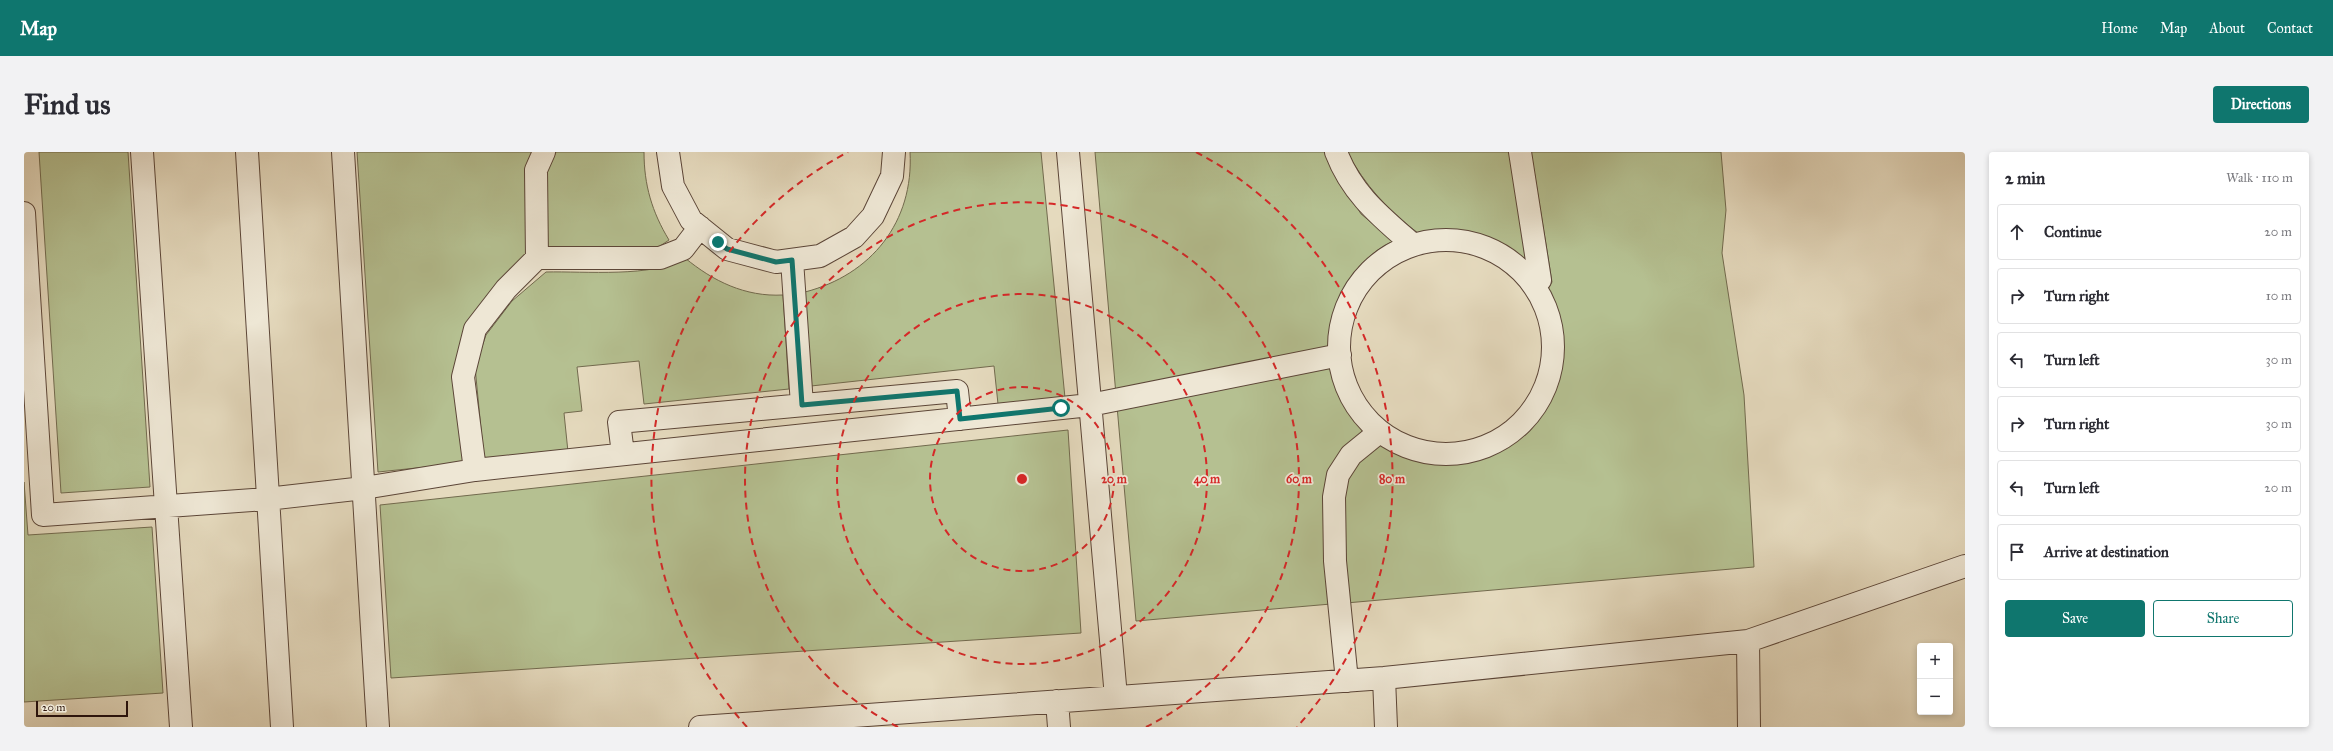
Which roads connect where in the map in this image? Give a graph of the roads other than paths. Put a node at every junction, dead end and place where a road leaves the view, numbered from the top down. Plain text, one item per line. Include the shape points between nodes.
1 (142, 152) edge
2 (247, 152) edge
3 (343, 152) edge
4 (544, 152) edge
5 (668, 152) edge
6 (894, 152) edge
7 (1068, 152) edge
8 (1336, 152) edge
9 (1520, 152) edge
10 (24, 213) edge
11 (700, 227) junction
12 (1412, 244) junction
13 (538, 258) junction
14 (792, 260) junction
15 (26, 280) edge
16 (1535, 285) junction
17 (1340, 355) junction
18 (802, 405) junction
19 (1090, 405) junction
20 (960, 419) junction
21 (1378, 433) junction
22 (624, 454) junction
23 (476, 470) junction
24 (364, 488) junction
25 (267, 499) junction
26 (166, 506) junction
27 (1965, 566) edge
28 (1748, 641) junction
29 (1384, 678) junction
30 (1347, 681) junction
31 (1116, 697) junction
32 (1057, 701) junction
33 (181, 727) edge
34 (282, 727) edge
35 (378, 727) edge
36 (700, 727) edge
37 (1059, 727) edge
38 (1386, 727) edge
39 (1749, 727) edge

1 - 26 lane
2 - 25 lane
3 - 24 lane
4 - 13 lane via 536,170
5 - 11 lane via 673,186 692,220
6 - 14 lane via 892,176 873,216 854,237 820,256
7 - 19 lane
8 - 12 lane via 1351,181 1370,208
9 - 16 lane via 1540,280
10 - 15 lane
11 - 13 lane via 683,249 660,258
11 - 14 lane via 727,249 776,262
12 - 16 lane via 1449,239 1475,243 1508,259
12 - 17 lane via 1379,262 1352,293 1339,328
13 - 23 lane via 506,288 476,328 463,377
14 - 18 lane
15 - 26 lane via 43,515
16 - 21 lane via 1552,330 1552,366 1538,401 1522,422 1492,444 1441,454 1416,450
17 - 19 lane
17 - 21 lane via 1352,401
18 - 20 lane via 957,391
18 - 22 lane via 620,422
19 - 20 lane
19 - 31 lane
20 - 22 lane
21 - 30 lane via 1351,455 1338,475 1334,497 1335,561
22 - 23 lane
23 - 24 lane
24 - 25 lane
24 - 35 lane
25 - 26 lane
25 - 34 lane
26 - 33 lane
27 - 28 lane
28 - 29 lane
28 - 39 lane
29 - 30 lane
29 - 38 lane
30 - 31 lane
31 - 32 lane
32 - 36 lane
32 - 37 lane

